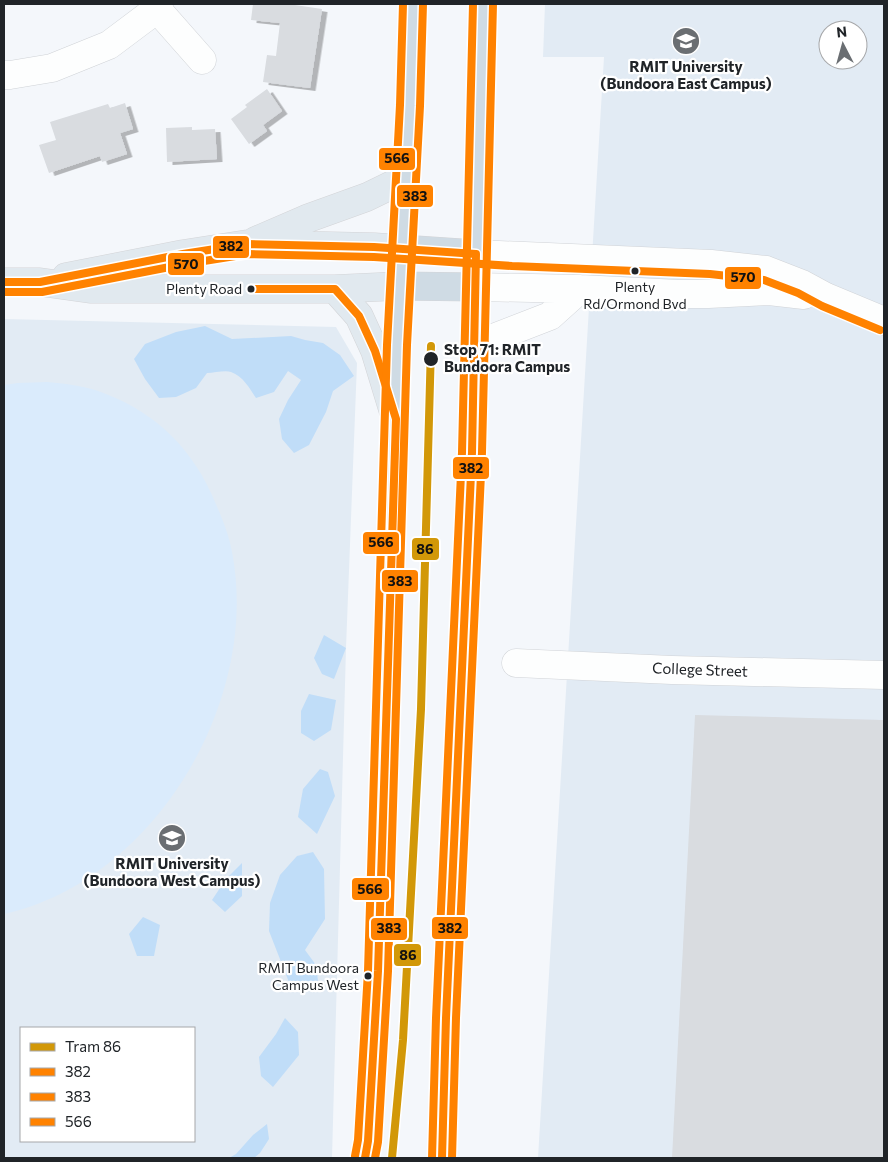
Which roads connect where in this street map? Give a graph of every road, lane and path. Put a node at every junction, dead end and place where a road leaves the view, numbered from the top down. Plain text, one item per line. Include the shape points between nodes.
1 (413, 4) edge
2 (483, 4) edge
3 (158, 7) edge
4 (202, 60) dead end
5 (4, 75) edge
6 (406, 178) junction
7 (247, 244) junction
8 (402, 249) junction
9 (476, 254) junction
10 (4, 282) edge
11 (40, 282) junction
12 (400, 286) junction
13 (476, 287) junction
14 (335, 289) junction
15 (580, 289) junction
16 (826, 297) junction
17 (884, 321) edge
18 (475, 345) junction
19 (396, 419) junction
20 (516, 663) dead end
21 (884, 675) edge
22 (365, 1158) edge
23 (442, 1158) edge

1 - 6 highway
2 - 9 highway
3 - 4 street
3 - 5 street via 109,45 52,68
6 - 7 main road via 367,197
6 - 8 highway
7 - 8 main road
7 - 11 main road
8 - 9 highway
8 - 12 highway
9 - 13 highway
9 - 16 street via 711,264 766,270
10 - 11 main road
11 - 14 main road via 90,289
12 - 13 highway
12 - 14 main road
12 - 19 highway
13 - 15 street
13 - 18 highway
14 - 19 main road via 359,316 376,351
15 - 16 street via 678,294 769,291
15 - 18 street via 550,316
16 - 17 street
18 - 23 highway
19 - 22 highway via 378,971
20 - 21 street, College Street

